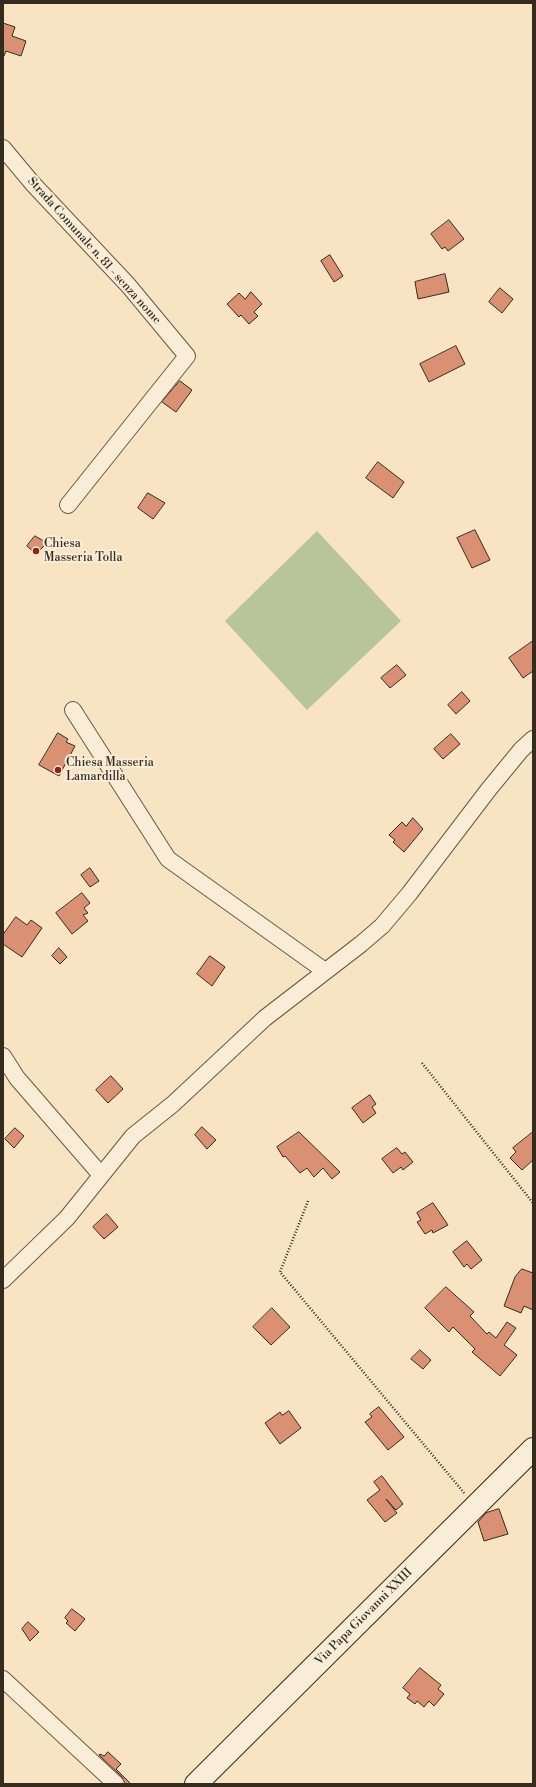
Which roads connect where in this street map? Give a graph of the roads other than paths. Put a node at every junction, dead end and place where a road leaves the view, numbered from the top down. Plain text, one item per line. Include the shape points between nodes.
1 (3, 148) edge
2 (68, 505) dead end
3 (73, 710) dead end
4 (533, 739) edge
5 (325, 971) junction
6 (3, 1056) edge
7 (101, 1175) junction
8 (3, 1280) edge
9 (533, 1449) edge
10 (3, 1679) edge
11 (116, 1784) edge
12 (196, 1784) edge

1 - 2 street, Strada Comunale n. 81 - senza nome via 33,184 128,285 187,356
3 - 5 street via 168,859
4 - 5 street via 489,789 382,926
5 - 7 street via 265,1018 178,1099 133,1136
6 - 7 street via 17,1078
7 - 8 street via 67,1218
9 - 12 main road, Via Papa Giovanni XXIII
10 - 11 street

